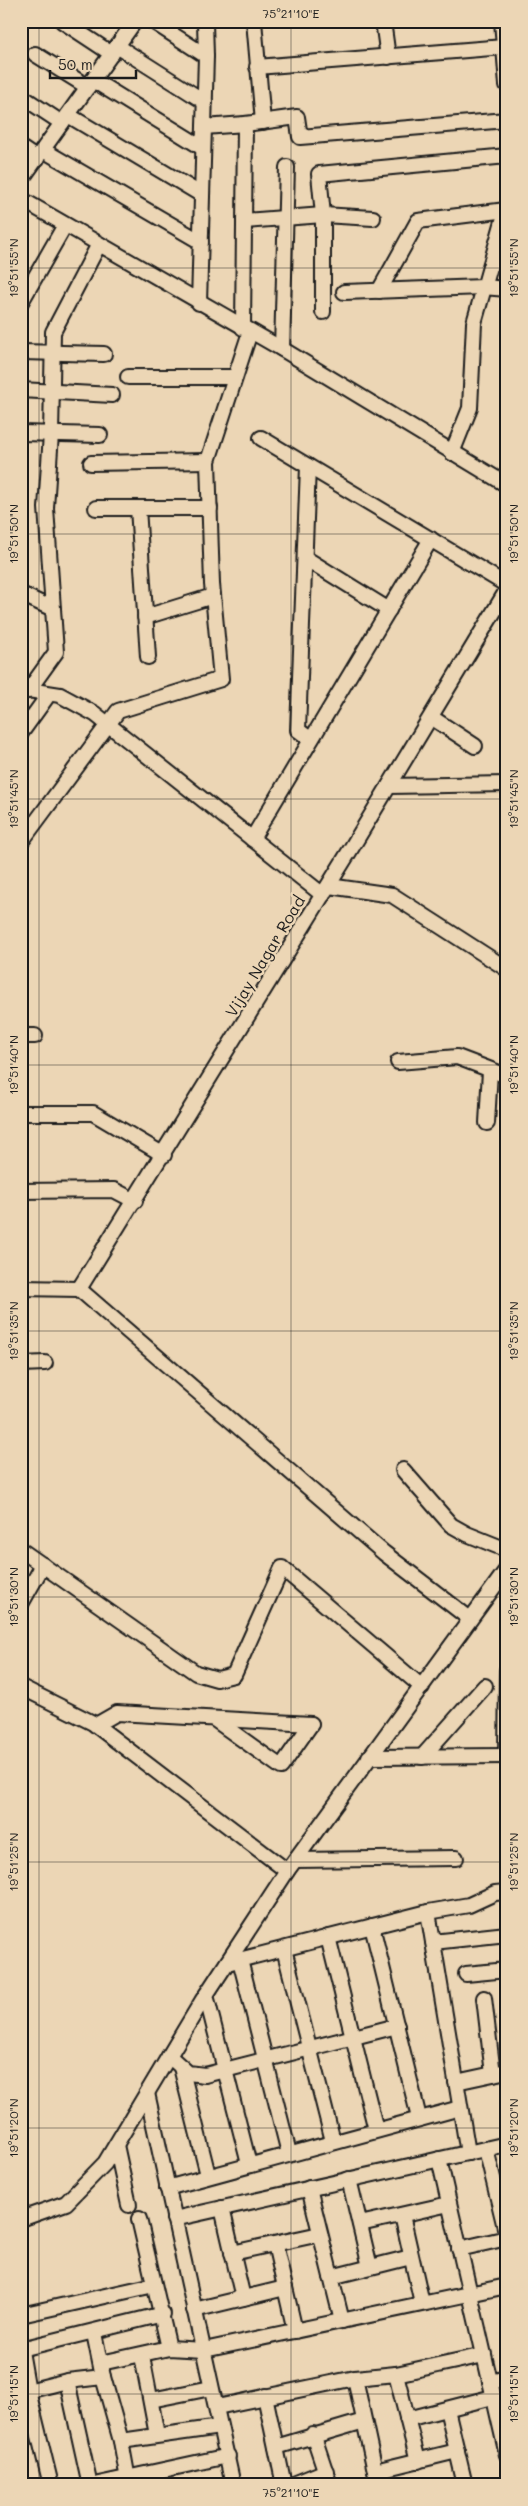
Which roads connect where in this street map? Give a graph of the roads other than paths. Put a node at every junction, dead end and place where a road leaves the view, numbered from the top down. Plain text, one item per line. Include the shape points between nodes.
1 (62, 21) edge
2 (135, 21) edge
3 (152, 21) edge
4 (254, 21) edge
5 (383, 21) edge
6 (502, 21) edge
7 (204, 22) edge
8 (114, 50) junction
9 (35, 54) dead end
10 (206, 56) junction
11 (505, 56) edge
12 (388, 57) junction
13 (257, 67) junction
14 (91, 83) junction
15 (507, 86) edge
16 (21, 96) edge
17 (205, 102) junction
18 (65, 119) junction
19 (507, 120) edge
20 (263, 122) junction
21 (245, 124) junction
22 (204, 127) junction
23 (21, 148) edge
24 (204, 148) junction
25 (40, 154) junction
26 (507, 156) edge
27 (287, 167) dead end
28 (21, 180) edge
29 (202, 195) junction
30 (23, 205) edge
31 (506, 208) edge
32 (324, 215) junction
33 (285, 217) junction
34 (373, 218) dead end
35 (244, 221) junction
36 (65, 225) junction
37 (201, 242) junction
38 (99, 244) junction
39 (483, 287) junction
40 (507, 289) edge
41 (379, 291) junction
42 (344, 292) dead end
43 (21, 302) edge
44 (199, 303) junction
45 (323, 312) dead end
46 (246, 330) junction
47 (282, 349) junction
48 (21, 352) edge
49 (53, 354) junction
50 (104, 354) dead end
51 (128, 376) dead end
52 (235, 378) junction
53 (21, 390) edge
54 (52, 393) junction
55 (112, 396) dead end
56 (21, 433) edge
57 (51, 434) junction
58 (100, 435) dead end
59 (261, 438) dead end
60 (452, 453) junction
61 (208, 461) junction
62 (90, 463) dead end
63 (308, 466) junction
64 (507, 485) edge
65 (96, 508) dead end
66 (138, 508) junction
67 (210, 508) junction
68 (431, 540) junction
69 (305, 558) junction
70 (507, 585) edge
71 (507, 590) edge
72 (21, 594) edge
73 (213, 596) junction
74 (53, 609) junction
75 (389, 610) junction
76 (501, 611) edge
77 (145, 617) junction
78 (148, 657) dead end
79 (25, 689) edge
80 (49, 694) junction
81 (431, 717) junction
82 (108, 724) junction
83 (21, 733) edge
84 (310, 739) junction
85 (475, 746) dead end
86 (507, 784) edge
87 (389, 786) junction
88 (252, 839) junction
89 (21, 842) edge
90 (326, 891) junction
91 (507, 969) edge
92 (398, 1062) dead end
93 (490, 1071) junction
94 (507, 1076) edge
95 (21, 1113) edge
96 (488, 1123) dead end
97 (164, 1155) junction
98 (21, 1191) edge
99 (135, 1201) junction
100 (21, 1288) edge
101 (79, 1289) junction
102 (45, 1363) dead end
103 (21, 1364) edge
104 (403, 1470) dead end
105 (21, 1550) edge
106 (507, 1550) edge
107 (43, 1565) junction
108 (507, 1569) edge
109 (21, 1604) edge
110 (470, 1619) junction
111 (507, 1670) edge
112 (486, 1686) dead end
113 (21, 1687) edge
114 (422, 1687) junction
115 (213, 1719) junction
116 (96, 1725) junction
117 (506, 1756) edge
118 (422, 1757) junction
119 (369, 1758) junction
120 (456, 1858) dead end
121 (296, 1860) junction
122 (287, 1872) junction
123 (507, 1892) edge
124 (428, 1912) junction
125 (372, 1926) junction
126 (507, 1934) edge
127 (328, 1937) junction
128 (433, 1942) junction
129 (284, 1949) junction
130 (233, 1962) junction
131 (507, 1970) edge
132 (466, 1974) dead end
133 (206, 1995) junction
134 (484, 1998) dead end
135 (397, 2026) junction
136 (353, 2038) junction
137 (309, 2049) junction
138 (169, 2056) junction
139 (265, 2060) junction
140 (181, 2067) junction
141 (225, 2070) junction
142 (500, 2072) edge
143 (456, 2082) junction
144 (147, 2093) junction
145 (460, 2108) junction
146 (419, 2118) junction
147 (376, 2130) junction
148 (333, 2141) junction
149 (507, 2144) edge
150 (116, 2145) junction
151 (486, 2149) junction
152 (289, 2153) junction
153 (468, 2153) junction
154 (439, 2159) junction
155 (249, 2164) junction
156 (208, 2175) junction
157 (349, 2180) junction
158 (167, 2188) junction
159 (309, 2188) junction
160 (502, 2194) edge
161 (449, 2204) junction
162 (129, 2205) dead end
163 (222, 2208) junction
164 (402, 2215) junction
165 (21, 2219) edge
166 (139, 2219) dead end
167 (174, 2219) junction
168 (360, 2224) junction
169 (320, 2234) junction
170 (507, 2237) edge
171 (275, 2244) junction
172 (459, 2249) junction
173 (232, 2253) junction
174 (411, 2256) junction
175 (370, 2267) junction
176 (331, 2277) junction
177 (154, 2285) junction
178 (507, 2286) edge
179 (285, 2288) junction
180 (470, 2294) junction
181 (242, 2298) junction
182 (422, 2303) junction
183 (194, 2310) junction
184 (163, 2314) junction
185 (21, 2315) edge
186 (342, 2321) junction
187 (295, 2331) junction
188 (94, 2332) junction
189 (169, 2348) junction
190 (21, 2350) edge
191 (204, 2350) junction
192 (484, 2355) junction
193 (142, 2356) junction
194 (101, 2363) junction
195 (396, 2374) junction
196 (103, 2377) junction
197 (355, 2378) junction
198 (507, 2378) edge
199 (67, 2381) junction
200 (490, 2382) junction
201 (211, 2388) junction
202 (28, 2391) junction
203 (265, 2396) junction
204 (493, 2397) junction
205 (151, 2400) junction
206 (217, 2406) junction
207 (447, 2409) junction
208 (408, 2419) junction
209 (364, 2420) junction
210 (503, 2423) edge
211 (220, 2427) junction
212 (313, 2434) junction
213 (158, 2435) junction
214 (122, 2441) junction
215 (276, 2447) junction
216 (457, 2451) junction
217 (507, 2455) edge
218 (228, 2456) junction
219 (418, 2461) junction
220 (326, 2471) junction
221 (377, 2478) edge
222 (129, 2482) edge
223 (51, 2485) edge
224 (92, 2485) edge
225 (233, 2485) edge
226 (284, 2485) edge
227 (291, 2485) edge
228 (330, 2485) edge
229 (465, 2485) edge

1 - 8 street
2 - 8 street
3 - 10 street
4 - 13 street
5 - 12 street
6 - 11 street
7 - 10 street
8 - 14 street
8 - 17 street
9 - 14 street
10 - 17 street
11 - 12 street
11 - 15 street
12 - 13 street
13 - 20 street
14 - 18 street
14 - 24 street
16 - 18 street
17 - 22 street
18 - 25 street
18 - 29 street
19 - 20 street via 300,137 297,117
20 - 21 street
21 - 22 street
21 - 35 street
22 - 24 street
23 - 25 street
24 - 29 street
25 - 28 street
25 - 37 street
26 - 32 street via 319,174
27 - 33 street
29 - 37 street
30 - 36 street
31 - 39 street
31 - 41 street via 418,221
32 - 33 street
32 - 34 street
32 - 45 street
33 - 35 street
33 - 47 street
35 - 46 street
36 - 38 street
36 - 43 street
37 - 44 street
38 - 44 street
38 - 49 street via 53,332
39 - 40 street
39 - 41 street
39 - 60 street via 474,323 470,408
41 - 42 street
44 - 46 street
46 - 47 street
46 - 52 street
47 - 60 street
48 - 49 street
49 - 50 street
49 - 54 street
51 - 52 street
52 - 61 street
53 - 54 street
54 - 55 street
54 - 57 street
56 - 57 street
57 - 58 street
57 - 74 street via 46,508
59 - 63 street
60 - 64 street
61 - 62 street
61 - 67 street
63 - 68 street
63 - 69 street
65 - 66 street
66 - 67 street
66 - 77 street
67 - 73 street
68 - 70 street
68 - 75 street
69 - 75 street
69 - 84 street via 298,730
71 - 76 street, Vijay Nagar Road
72 - 74 street
73 - 77 street
73 - 82 street via 221,679 118,711
74 - 79 street via 56,652
75 - 84 street
76 - 81 street, Vijay Nagar Road
77 - 78 street
79 - 80 street
80 - 82 street via 60,695
80 - 83 street
81 - 85 street
81 - 87 street, Vijay Nagar Road
82 - 88 street
82 - 89 street
84 - 88 street
86 - 87 street
87 - 90 street, Vijay Nagar Road
88 - 90 street
90 - 91 street via 392,895
90 - 97 street, Vijay Nagar Road
92 - 93 street via 457,1057
93 - 94 street
93 - 96 street
95 - 97 street via 93,1113
97 - 99 street, Vijay Nagar Road
98 - 99 street via 114,1190
99 - 101 street, Vijay Nagar Road
100 - 101 street
101 - 110 street via 384,1553
102 - 103 street
104 - 106 street via 451,1525
105 - 107 street
107 - 109 street
107 - 114 street via 196,1674 217,1679 234,1675 282,1568
108 - 110 street
110 - 114 street
111 - 117 street
112 - 118 street
113 - 116 street
114 - 119 street
115 - 115 street via 281,1767 311,1724 272,1722
115 - 116 street via 117,1712
116 - 122 street
117 - 118 street
118 - 119 street
119 - 121 street
120 - 121 street
121 - 122 street
122 - 130 street
123 - 124 street via 495,1893 469,1905
124 - 125 street
124 - 128 street
125 - 127 street
125 - 135 street
126 - 128 street
127 - 129 street
127 - 136 street
128 - 143 street
129 - 130 street
129 - 137 street
130 - 133 street
130 - 139 street
131 - 132 street
133 - 138 street
133 - 141 street
134 - 142 street
135 - 136 street
135 - 146 street
136 - 137 street
136 - 147 street
137 - 139 street
137 - 148 street
138 - 140 street
138 - 144 street
139 - 141 street
139 - 152 street
140 - 141 street via 188,2073 205,2075
140 - 156 street
141 - 155 street
142 - 143 street
143 - 145 street
144 - 150 street
144 - 158 street
145 - 146 street
145 - 153 street
146 - 147 street
147 - 148 street
148 - 152 street
149 - 151 street
150 - 162 street
150 - 165 street via 105,2163 66,2203
151 - 153 street
151 - 160 street
152 - 155 street
153 - 154 street
154 - 157 street
154 - 161 street
155 - 156 street
156 - 158 street
157 - 159 street
157 - 168 street
158 - 167 street
159 - 163 street
159 - 169 street
160 - 170 street
161 - 164 street
161 - 172 street
163 - 167 street
163 - 173 street
164 - 168 street
164 - 174 street
166 - 177 street
167 - 183 street
168 - 175 street
169 - 171 street
169 - 176 street
170 - 172 street
171 - 173 street
171 - 179 street
172 - 180 street
173 - 181 street
174 - 175 street
174 - 182 street
175 - 176 street
176 - 186 street
177 - 184 street
177 - 185 street
178 - 180 street
179 - 181 street
179 - 187 street
180 - 182 street
180 - 192 street
181 - 183 street
182 - 186 street
183 - 191 street
184 - 188 street
184 - 189 street
186 - 187 street
187 - 191 street
188 - 190 street
188 - 194 street
189 - 191 street
189 - 193 street
190 - 202 street
191 - 201 street
192 - 195 street
192 - 200 street
193 - 194 street
193 - 205 street
194 - 196 street
195 - 197 street
195 - 208 street
196 - 199 street
196 - 214 street
197 - 203 street
197 - 209 street
198 - 200 street
199 - 202 street
199 - 224 street
200 - 204 street
201 - 205 street
201 - 206 street
202 - 223 street
203 - 206 street
203 - 215 street
204 - 207 street
204 - 210 street
205 - 213 street
206 - 211 street
207 - 208 street
207 - 216 street
208 - 219 street
209 - 212 street
209 - 221 street
210 - 217 street
211 - 213 street
211 - 218 street
212 - 215 street
212 - 220 street
213 - 214 street
214 - 222 street
215 - 226 street
216 - 219 street
216 - 229 street
218 - 222 street
218 - 225 street
219 - 221 street
220 - 227 street
220 - 228 street
222 - 224 street

